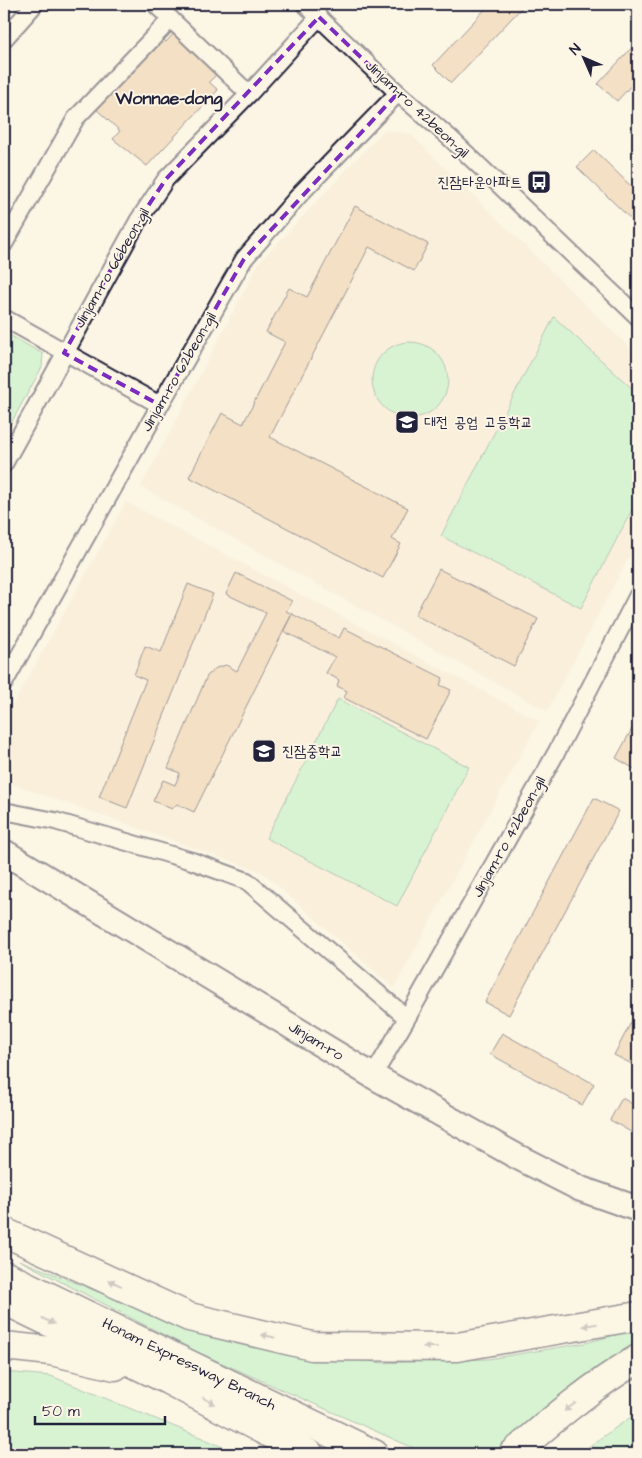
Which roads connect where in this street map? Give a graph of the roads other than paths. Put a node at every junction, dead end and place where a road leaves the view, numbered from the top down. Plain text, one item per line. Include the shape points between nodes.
1 (35, 4) edge
2 (154, 4) edge
3 (305, 4) edge
4 (319, 17) junction
5 (171, 19) junction
6 (4, 39) edge
7 (398, 93) junction
8 (249, 94) junction
9 (4, 244) edge
10 (638, 317) edge
11 (4, 318) edge
12 (64, 353) junction
13 (160, 405) junction
14 (4, 464) edge
15 (638, 595) edge
16 (4, 683) edge
17 (4, 811) edge
18 (4, 852) edge
19 (407, 1018) junction
20 (373, 1076) junction
21 (638, 1209) edge
22 (4, 1232) edge
23 (4, 1275) edge
24 (4, 1300) edge
25 (638, 1316) edge
26 (4, 1346) edge
27 (638, 1359) edge
28 (638, 1379) edge
29 (168, 1380) junction
30 (308, 1454) edge
31 (374, 1454) edge
32 (513, 1454) edge
33 (541, 1454) edge

1 - 6 street
2 - 5 street
3 - 4 street, Jinjam-ro 42beon-gil
4 - 7 street, Jinjam-ro 42beon-gil
4 - 8 street, Jinjam-ro 66beon-gil
5 - 8 street
5 - 9 street via 76,118
7 - 10 street, Jinjam-ro 42beon-gil via 450,138
7 - 13 street, Jinjam-ro 62beon-gil via 301,193 244,260
8 - 12 street, Jinjam-ro 66beon-gil via 166,179 138,221
11 - 12 street
12 - 13 street
12 - 14 street, Jinjam-ro 66beon-gil
13 - 16 street, Jinjam-ro 62beon-gil
15 - 19 street, Jinjam-ro 42beon-gil via 556,753
17 - 19 street via 55,821 247,881
18 - 20 street, Jinjam-ro
19 - 20 street, Jinjam-ro 42beon-gil
20 - 21 street, Jinjam-ro via 565,1181
25 -> 22 highway via 457,1347 312,1346 189,1317
23 - 31 highway, Honam Expressway Branch
24 -> 29 highway, Honam Expressway Branch
26 - 29 highway via 51,1351
27 -> 32 highway via 556,1416
28 - 33 highway
29 -> 30 highway, Honam Expressway Branch

